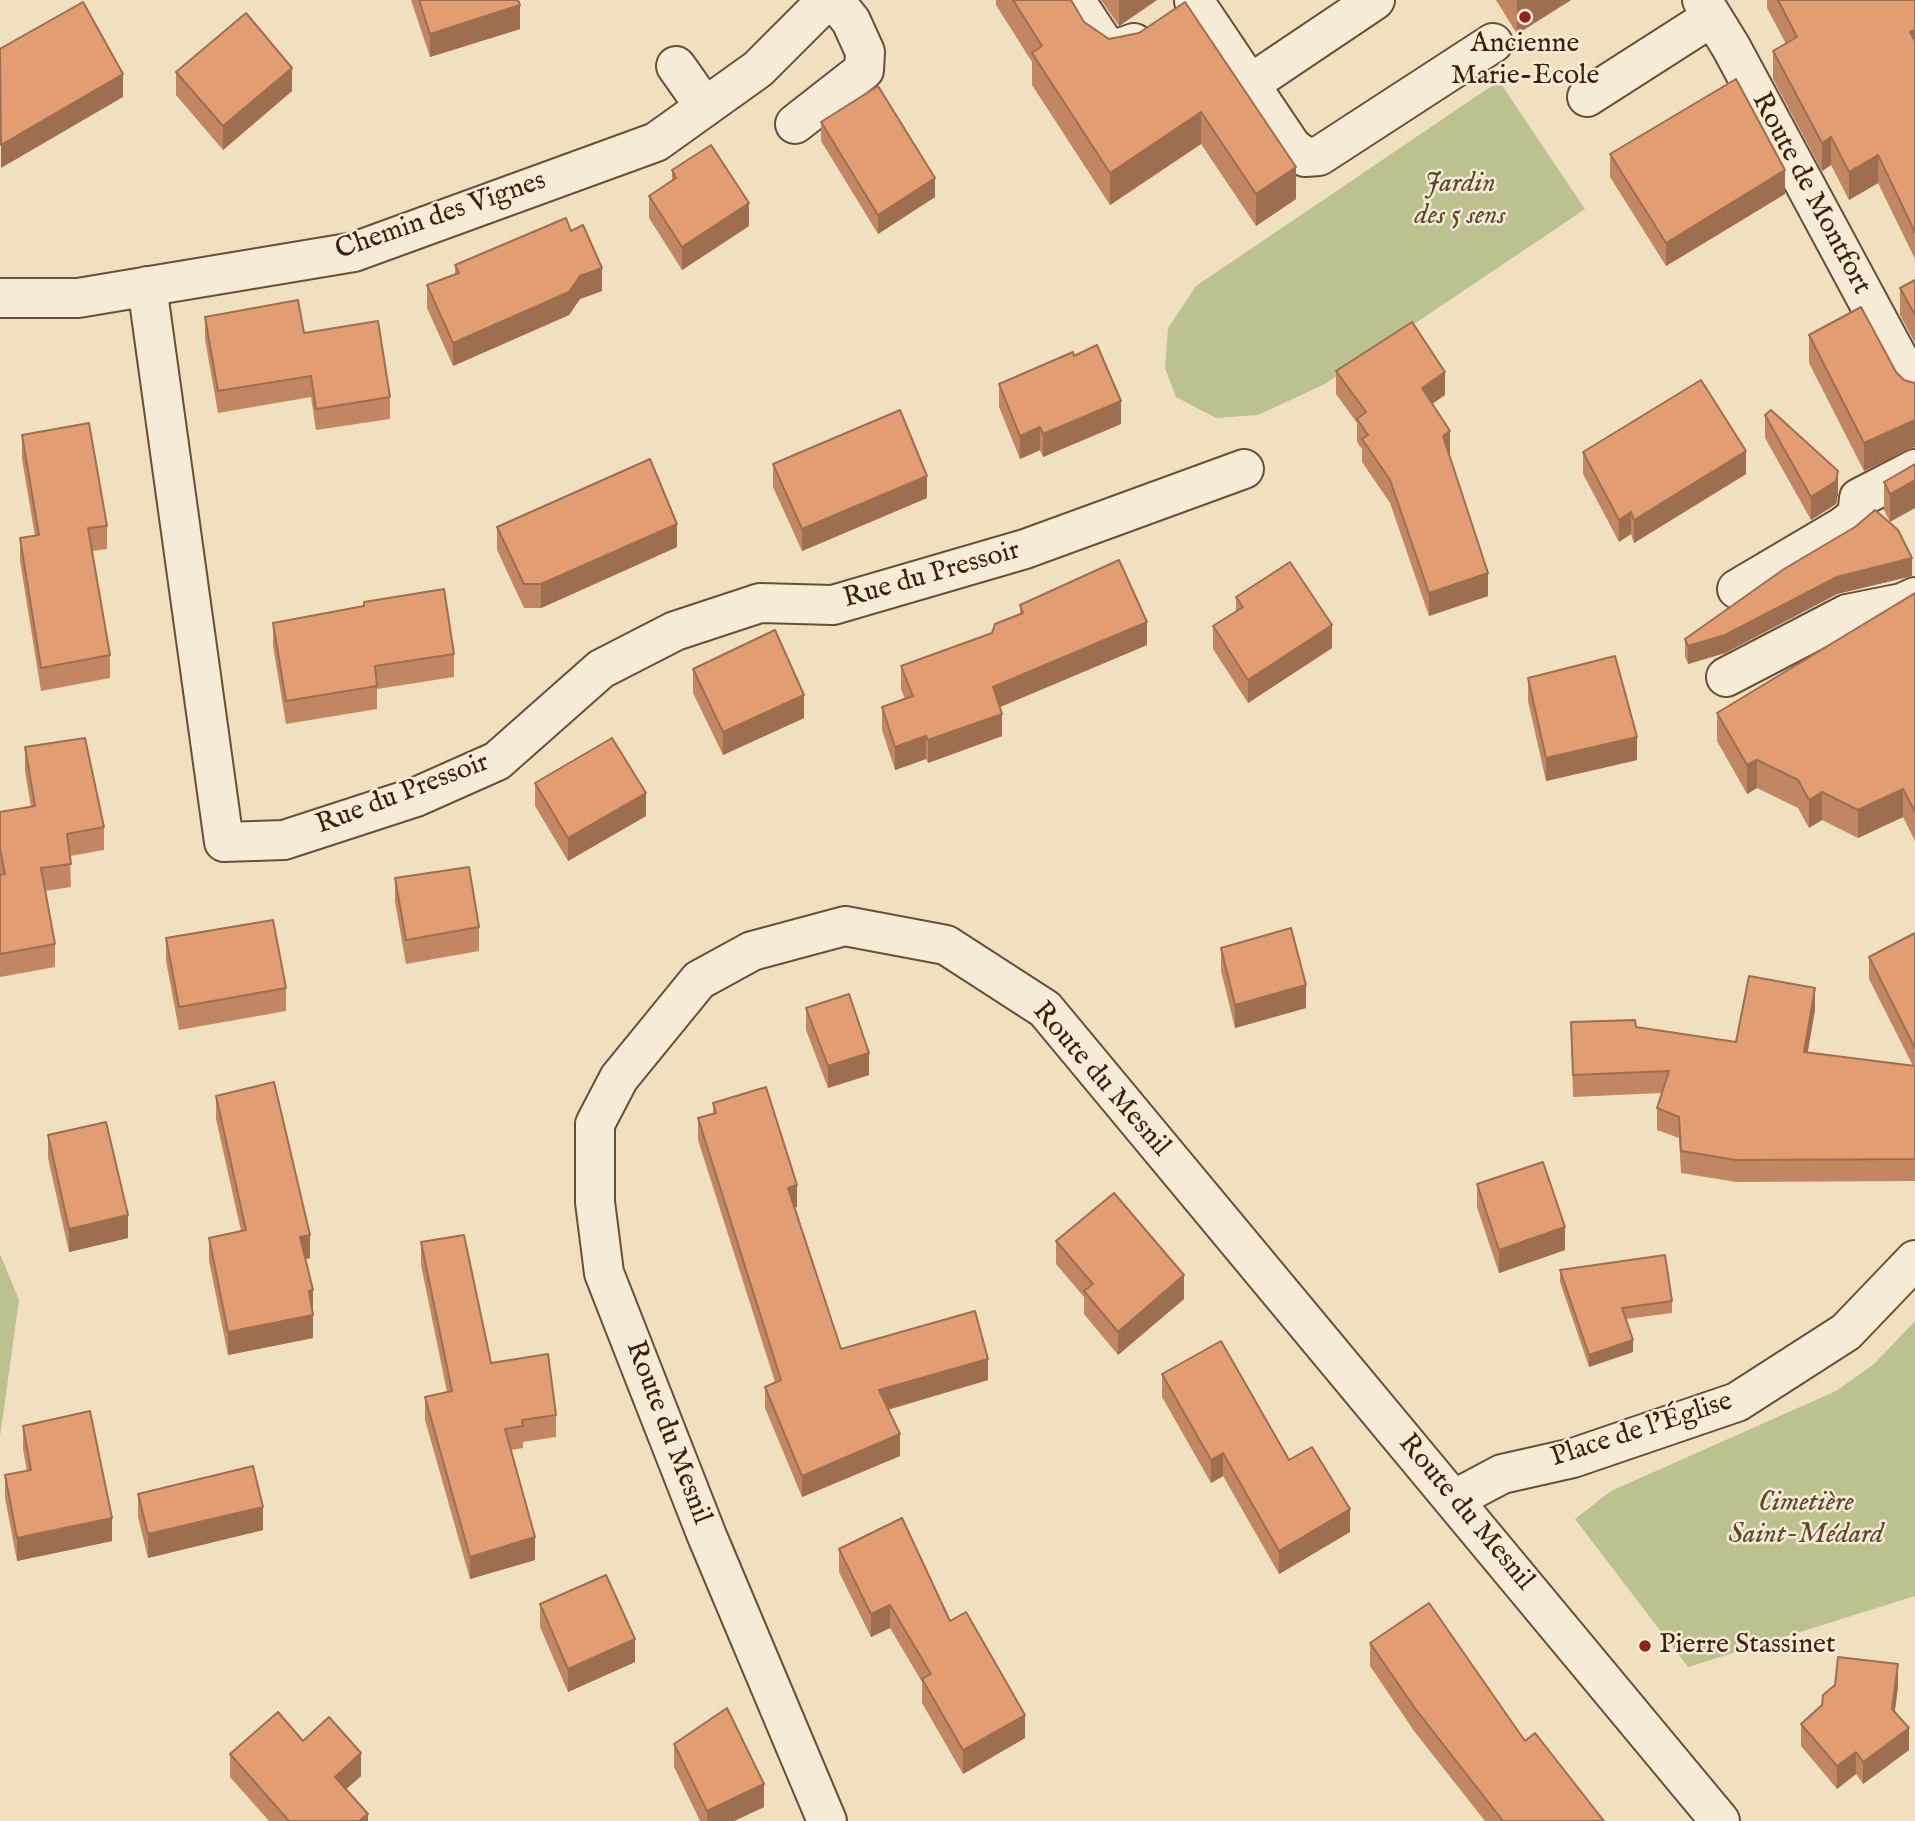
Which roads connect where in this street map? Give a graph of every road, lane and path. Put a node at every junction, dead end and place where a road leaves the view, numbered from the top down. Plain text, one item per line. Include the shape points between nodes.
1 (827, 0) edge
2 (834, 0) edge
3 (1075, 0) edge
4 (1374, 0) edge
5 (1195, 1) edge
6 (1707, 8) edge
7 (1493, 43) dead end
8 (676, 66) dead end
9 (1250, 84) junction
10 (1587, 97) dead end
11 (705, 107) junction
12 (795, 124) dead end
13 (148, 286) junction
14 (0, 299) edge
15 (1915, 389) edge
16 (1244, 469) dead end
17 (1915, 469) edge
18 (1737, 589) dead end
19 (1915, 597) edge
20 (1726, 677) dead end
21 (1915, 1260) edge
22 (1453, 1500) junction
23 (827, 1821) edge
24 (1720, 1821) edge

1 - 11 street, Chemin des Vignes via 758,69
2 - 12 street via 851,21 865,52 864,70
3 - 5 street via 1102,41 1114,50 1128,47
4 - 9 street
5 - 9 street
6 - 10 street
6 - 15 street, Route de Montfort
7 - 9 street via 1319,156 1305,157 1292,147
8 - 11 street
11 - 13 street, Chemin des Vignes via 656,142 354,252
13 - 14 street, Chemin des Vignes via 78,298
13 - 16 street, Rue du Pressoir via 224,842 284,840 416,797 497,761 601,669 675,631 760,603 833,605 1025,550
17 - 18 street via 1859,498 1857,516 1842,527
19 - 20 street via 1847,614
21 - 22 street, Place de l'Église via 1846,1332 1737,1402 1573,1458 1502,1474
22 - 23 street, Route du Mesnil via 1045,1009 946,945 845,926 752,951 699,980 618,1078 595,1124 595,1202 604,1273 707,1536
22 - 24 street, Route du Mesnil

